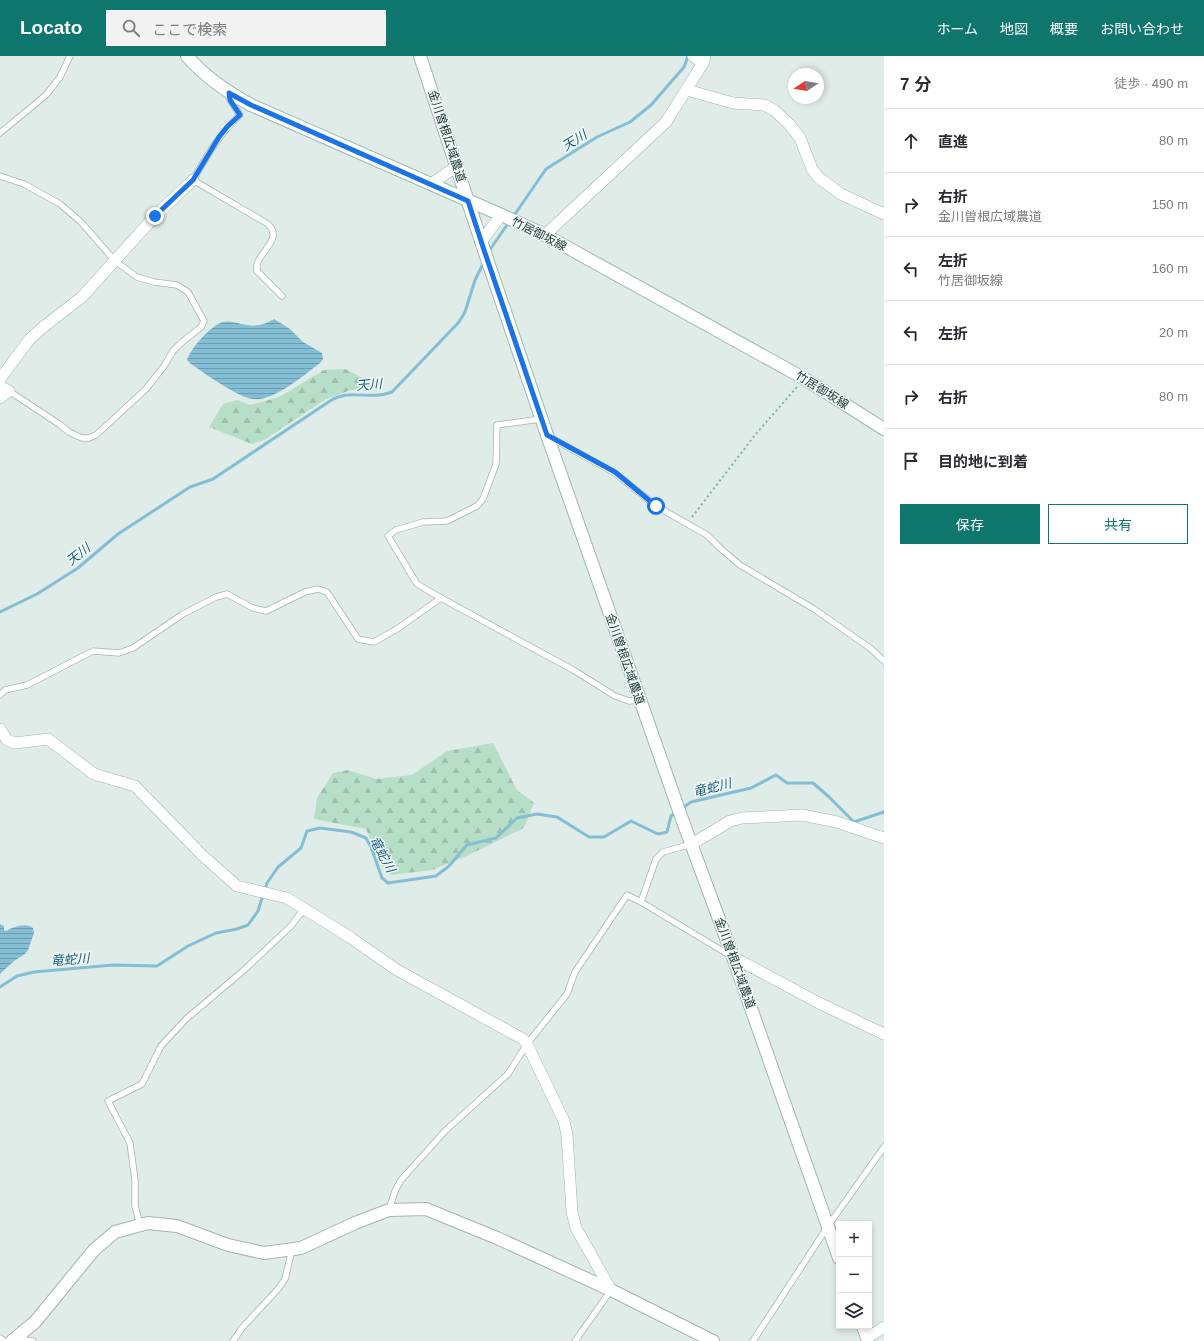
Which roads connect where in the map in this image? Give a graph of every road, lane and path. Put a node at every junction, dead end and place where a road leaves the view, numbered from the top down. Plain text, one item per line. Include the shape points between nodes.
1 (70, 56) edge
2 (187, 56) edge
3 (420, 56) edge
4 (693, 56) edge
5 (704, 60) edge
6 (687, 90) junction
7 (229, 93) junction
8 (0, 133) edge
9 (457, 166) junction
10 (0, 176) edge
11 (193, 180) junction
12 (431, 184) junction
13 (468, 201) junction
14 (884, 214) edge
15 (504, 216) junction
16 (545, 235) junction
17 (482, 246) junction
18 (115, 261) junction
19 (282, 296) dead end
20 (0, 379) edge
21 (805, 379) junction
22 (3, 392) edge
23 (541, 419) junction
24 (884, 429) edge
25 (547, 435) junction
26 (687, 523) junction
27 (441, 598) junction
28 (884, 660) edge
29 (0, 695) edge
30 (640, 700) junction
31 (0, 729) edge
32 (884, 838) edge
33 (692, 844) junction
34 (641, 902) junction
35 (309, 910) junction
36 (733, 957) junction
37 (884, 1034) edge
38 (527, 1044) junction
39 (884, 1147) edge
40 (389, 1210) junction
41 (140, 1225) junction
42 (828, 1226) junction
43 (292, 1250) junction
44 (839, 1257) edge
45 (611, 1290) junction
46 (884, 1327) edge
47 (864, 1329) edge
48 (0, 1338) edge
49 (12, 1340) edge
50 (868, 1340) edge
51 (33, 1341) edge
52 (233, 1341) edge
53 (575, 1341) edge
54 (713, 1341) edge
55 (753, 1341) edge

1 - 8 lane via 60,77 46,95
2 - 7 street, 竹居御坂線 via 196,67
3 - 9 street, 金川曽根広域農道
4 - 5 street
5 - 6 street
6 - 14 street via 733,103 764,105 774,110 800,138 812,169 819,178 841,194
6 - 16 street via 666,122
7 - 11 lane via 230,100 240,115 219,137
7 - 12 street, 竹居御坂線
9 - 12 street
9 - 13 street, 金川曽根広域農道
10 - 18 lane via 24,184 60,204 81,222
11 - 18 street via 155,216
11 - 19 lane via 272,228 273,238 257,264 257,271
12 - 13 street, 竹居御坂線
13 - 15 street, 竹居御坂線
13 - 17 street, 金川曽根広域農道
15 - 16 street, 竹居御坂線
15 - 17 street
16 - 21 street, 竹居御坂線
17 - 23 street, 金川曽根広域農道
18 - 20 street via 82,297 29,340
18 - 22 lane via 137,276 154,282 177,285 188,292 204,321 201,327 181,343 146,389 96,435 89,438 82,438 69,432
21 - 24 street, 竹居御坂線
21 - 26 path via 755,435
23 - 25 street, 金川曽根広域農道
23 - 27 lane via 497,425 496,464 484,499 477,506 447,521 423,522 396,530 388,536 417,584
25 - 26 lane via 615,472 656,506
25 - 30 street, 金川曽根広域農道
26 - 28 lane via 707,535 740,565 814,609
27 - 29 lane via 398,630 374,642 358,639 327,592 318,589 305,592 266,611 254,608 227,594 183,614 133,648 119,653 93,650 27,685 5,690
27 - 30 lane via 575,671 615,696 629,701
30 - 33 street, 金川曽根広域農道
31 - 35 street via 7,740 15,743 48,739 94,774 135,786 202,855 238,886 287,898
32 - 33 street via 837,822 802,815 730,821
33 - 34 lane via 663,852 656,858
33 - 36 street, 金川曽根広域農道
34 - 36 lane
34 - 38 lane via 627,895 575,972 567,994
35 - 38 street via 397,970 523,1038
35 - 41 lane via 300,914 291,926 243,971 186,1019 161,1046 142,1084 108,1101 130,1143 135,1180 135,1206
36 - 37 street
36 - 42 street, 金川曽根広域農道
38 - 40 lane via 508,1074 446,1130 401,1180
38 - 45 street via 564,1121 572,1212 576,1228
39 - 42 lane
40 - 43 street
40 - 45 street via 426,1209
41 - 43 street via 148,1223 177,1226 228,1245 264,1253
41 - 49 street via 115,1232 99,1246 35,1322
42 - 44 street, 金川曽根広域農道
42 - 55 lane
43 - 52 lane via 285,1279
45 - 53 lane
45 - 54 street
46 - 50 street
47 - 50 street
48 - 49 lane
49 - 51 lane

